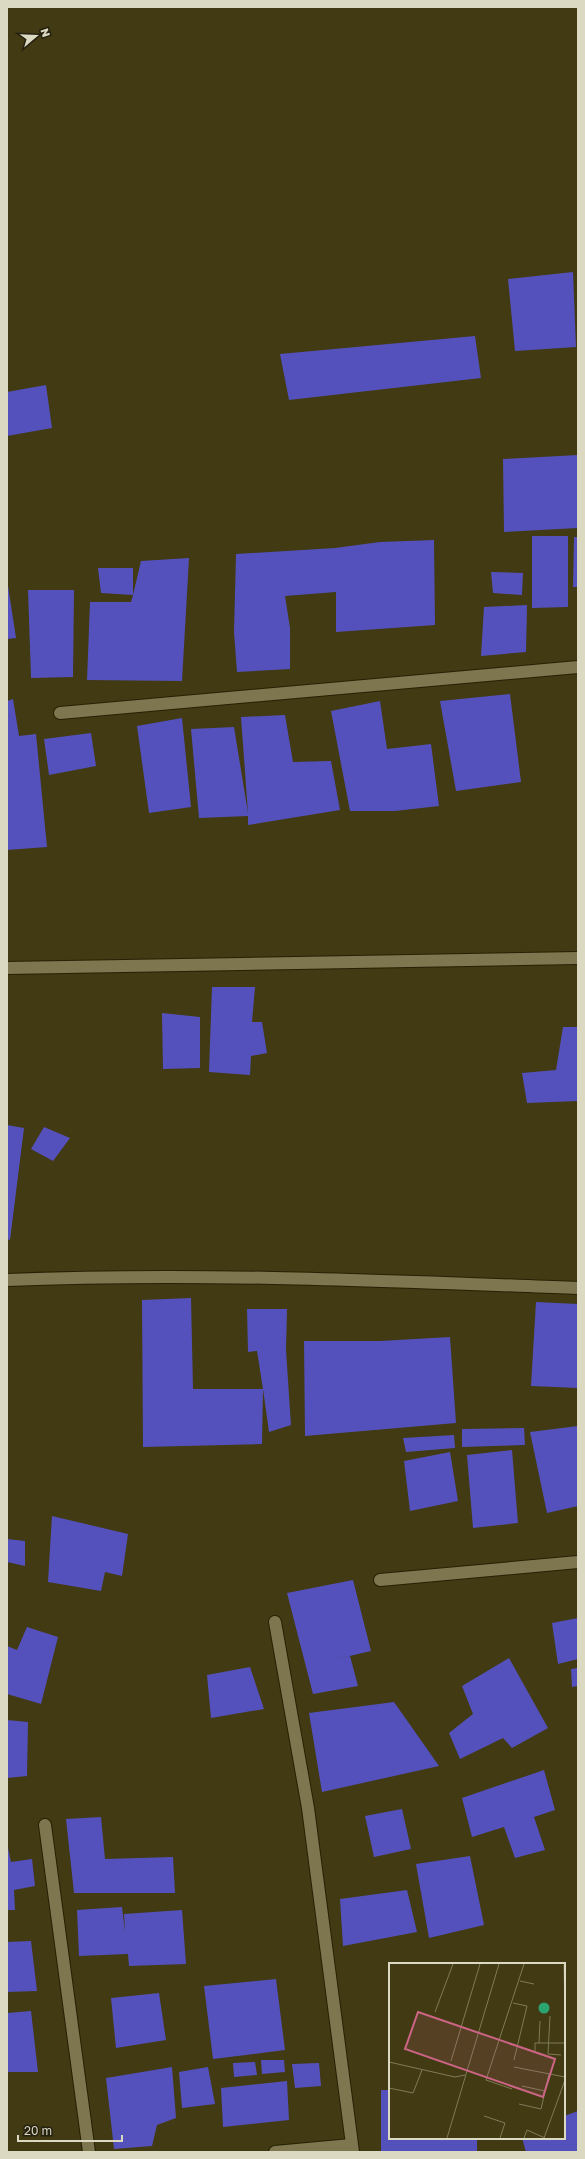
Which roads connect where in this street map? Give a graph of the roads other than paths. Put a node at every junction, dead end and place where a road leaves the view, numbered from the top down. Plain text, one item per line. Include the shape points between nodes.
1 (578, 667) edge
2 (60, 713) dead end
3 (578, 958) edge
4 (7, 968) edge
5 (7, 1280) edge
6 (578, 1288) edge
7 (578, 1562) edge
8 (380, 1580) dead end
9 (275, 1622) dead end
10 (45, 1825) dead end
11 (352, 2148) edge
12 (89, 2152) edge
13 (275, 2152) edge

1 - 2 street
3 - 4 street
5 - 6 street via 75,1277 292,1277
7 - 8 street
9 - 11 street via 308,1808
10 - 12 street
11 - 13 street

